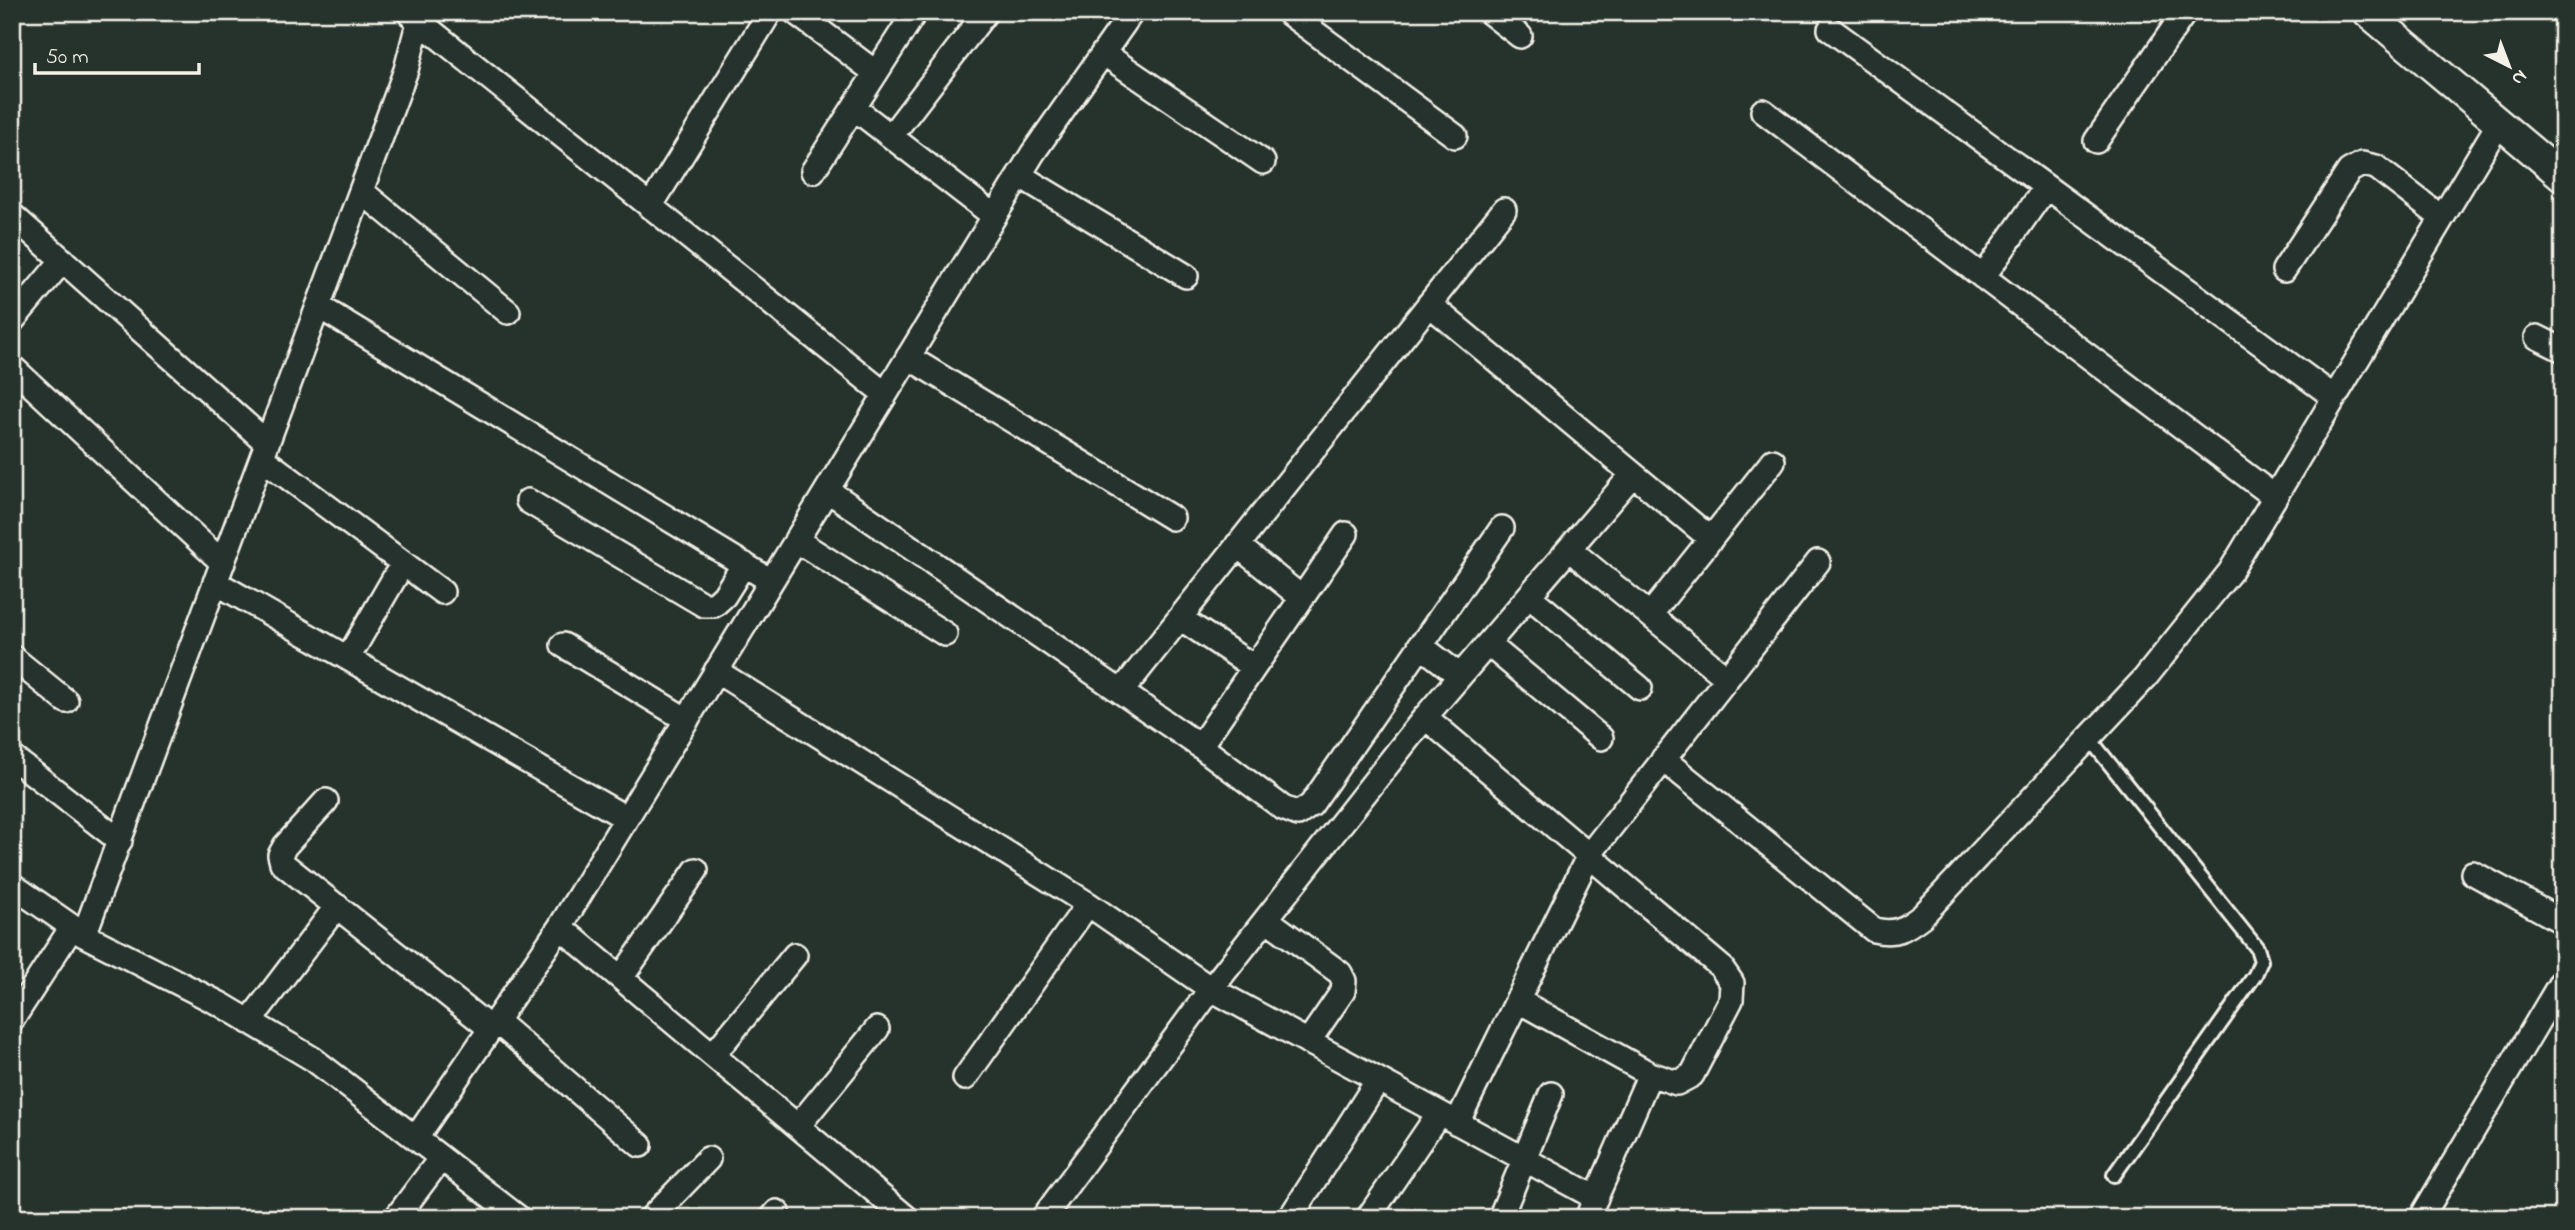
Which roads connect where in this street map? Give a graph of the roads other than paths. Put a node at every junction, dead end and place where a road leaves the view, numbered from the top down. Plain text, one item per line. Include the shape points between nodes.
1 (770, 12) edge
2 (796, 12) edge
3 (915, 12) edge
4 (986, 12) edge
5 (1132, 12) edge
6 (1287, 12) edge
7 (1489, 12) edge
8 (2185, 12) edge
9 (2367, 12) edge
10 (416, 16) edge
11 (1830, 29) dead end
12 (1520, 36) dead end
13 (1103, 53) junction
14 (876, 73) junction
15 (854, 107) junction
16 (1763, 111) dead end
17 (2499, 123) junction
18 (891, 136) junction
19 (1455, 136) dead end
20 (2096, 141) dead end
21 (1263, 162) dead end
22 (813, 170) dead end
23 (1019, 175) junction
24 (2563, 177) edge
25 (2046, 187) junction
26 (361, 191) junction
27 (650, 207) junction
28 (1504, 210) dead end
29 (12, 215) edge
30 (994, 216) junction
31 (2442, 218) junction
32 (63, 260) junction
33 (2284, 270) dead end
34 (1186, 276) dead end
35 (1983, 277) junction
36 (1429, 304) junction
37 (318, 306) junction
38 (508, 312) dead end
39 (12, 321) edge
40 (2537, 337) dead end
41 (2563, 350) edge
42 (908, 357) junction
43 (12, 367) edge
44 (885, 394) junction
45 (2334, 397) junction
46 (264, 451) junction
47 (1773, 461) dead end
48 (1633, 474) junction
49 (827, 490) junction
50 (2275, 497) junction
51 (528, 501) dead end
52 (1172, 518) dead end
53 (1503, 528) dead end
54 (1346, 534) dead end
55 (1711, 539) junction
56 (796, 540) junction
57 (1237, 545) junction
58 (1569, 549) junction
59 (1818, 562) dead end
60 (403, 563) junction
61 (744, 564) junction
62 (219, 572) junction
63 (771, 581) junction
64 (442, 592) dead end
65 (1529, 596) junction
66 (1302, 598) junction
67 (1650, 615) junction
68 (1180, 618) junction
69 (944, 634) dead end
70 (1488, 644) junction
71 (563, 645) dead end
72 (1420, 645) junction
73 (12, 657) edge
74 (348, 658) junction
75 (1255, 667) junction
76 (716, 671) junction
77 (1460, 676) junction
78 (1727, 678) junction
79 (1640, 688) dead end
80 (1121, 692) junction
81 (65, 701) dead end
82 (1425, 717) junction
83 (687, 720) junction
84 (1601, 738) dead end
85 (2089, 738) junction
86 (1200, 747) junction
87 (12, 757) edge
88 (1663, 759) junction
89 (326, 801) dead end
90 (626, 818) junction
91 (120, 841) junction
92 (1589, 855) junction
93 (696, 870) dead end
94 (2473, 873) dead end
95 (12, 885) edge
96 (1088, 904) junction
97 (337, 906) junction
98 (1266, 919) junction
99 (2563, 922) edge
100 (560, 927) junction
101 (78, 931) junction
102 (795, 955) dead end
103 (621, 978) junction
104 (2563, 979) edge
105 (1211, 989) junction
106 (1517, 1000) junction
107 (12, 1020) edge
108 (249, 1021) junction
109 (493, 1025) junction
110 (877, 1029) dead end
111 (1308, 1042) junction
112 (713, 1055) junction
113 (1650, 1074) junction
114 (965, 1078) dead end
115 (1378, 1080) junction
116 (1551, 1094) dead end
117 (1448, 1118) junction
118 (798, 1126) junction
119 (416, 1138) junction
120 (640, 1145) dead end
121 (441, 1158) junction
122 (1524, 1159) junction
123 (708, 1160) dead end
124 (2114, 1175) dead end
125 (1592, 1208) edge
126 (489, 1209) edge
127 (396, 1218) edge
128 (519, 1218) edge
129 (651, 1218) edge
130 (907, 1218) edge
131 (1043, 1218) edge
132 (1290, 1218) edge
133 (1368, 1218) edge
134 (1500, 1218) edge
135 (2421, 1218) edge

1 - 27 street
2 - 14 street
3 - 14 street
4 - 18 street
5 - 13 street
6 - 19 street
7 - 12 street
8 - 20 street
9 - 17 street
10 - 26 street via 406,70
10 - 27 street
11 - 25 street
13 - 21 street
13 - 23 street
14 - 15 street
15 - 18 street
15 - 22 street
16 - 35 street
17 - 24 street
17 - 31 street
18 - 30 street
23 - 30 street
23 - 34 street
25 - 35 street
25 - 45 street
26 - 37 street
26 - 38 street
27 - 44 street
28 - 36 street
29 - 32 street
30 - 42 street
31 - 33 street via 2376,167 2362,163 2349,170
31 - 45 street
32 - 39 street
32 - 46 street
35 - 50 street
36 - 48 street
36 - 57 street
37 - 46 street
37 - 61 street
40 - 41 street
42 - 44 street
42 - 52 street
43 - 62 street
44 - 49 street
45 - 50 street
46 - 60 street
46 - 62 street
47 - 55 street
48 - 55 street
48 - 58 street
49 - 56 street
49 - 80 street
50 - 85 street via 2231,572 2145,678
51 - 61 street via 704,605 714,605 724,596
53 - 72 street
54 - 66 street
55 - 67 street
56 - 63 street
56 - 69 street
57 - 66 street
57 - 68 street
58 - 65 street
58 - 67 street
59 - 78 street
60 - 64 street
60 - 74 street
61 - 63 street
62 - 74 street
62 - 91 street
63 - 76 street
65 - 70 street
65 - 79 street
66 - 75 street
67 - 78 street
68 - 75 street
68 - 80 street
70 - 77 street
70 - 84 street
71 - 83 street
72 - 77 street
72 - 86 street via 1311,805 1298,814 1283,808
73 - 81 street
74 - 90 street
75 - 86 street
76 - 83 street
76 - 96 street
77 - 82 street
78 - 88 street
80 - 86 street
82 - 92 street
82 - 98 street
83 - 90 street
85 - 88 street via 1922,916 1903,931 1890,934 1874,930
85 - 124 lane via 2257,948 2261,961
87 - 91 street
88 - 92 street
89 - 97 street via 279,855 282,863
90 - 100 street
91 - 101 street
92 - 106 street
92 - 113 street via 1721,967 1732,983 1731,1000 1692,1075 1677,1083
93 - 103 street
94 - 99 street
95 - 101 street
96 - 105 street
96 - 114 street
97 - 108 street
97 - 109 street
98 - 105 street
98 - 111 street via 1345,981
100 - 103 street
100 - 109 street
101 - 107 street
101 - 108 street
102 - 112 street
103 - 112 street
104 - 135 street
105 - 111 street
105 - 131 street
106 - 113 street
106 - 117 street
108 - 119 street via 313,1059
109 - 119 street
109 - 120 street
110 - 118 street
111 - 115 street
112 - 118 street
113 - 125 street
115 - 117 street
115 - 132 street
116 - 122 street
117 - 122 street
117 - 133 street
118 - 130 street
119 - 121 street
121 - 126 street
121 - 127 street
122 - 125 street
122 - 134 street
123 - 129 street
126 - 128 street

